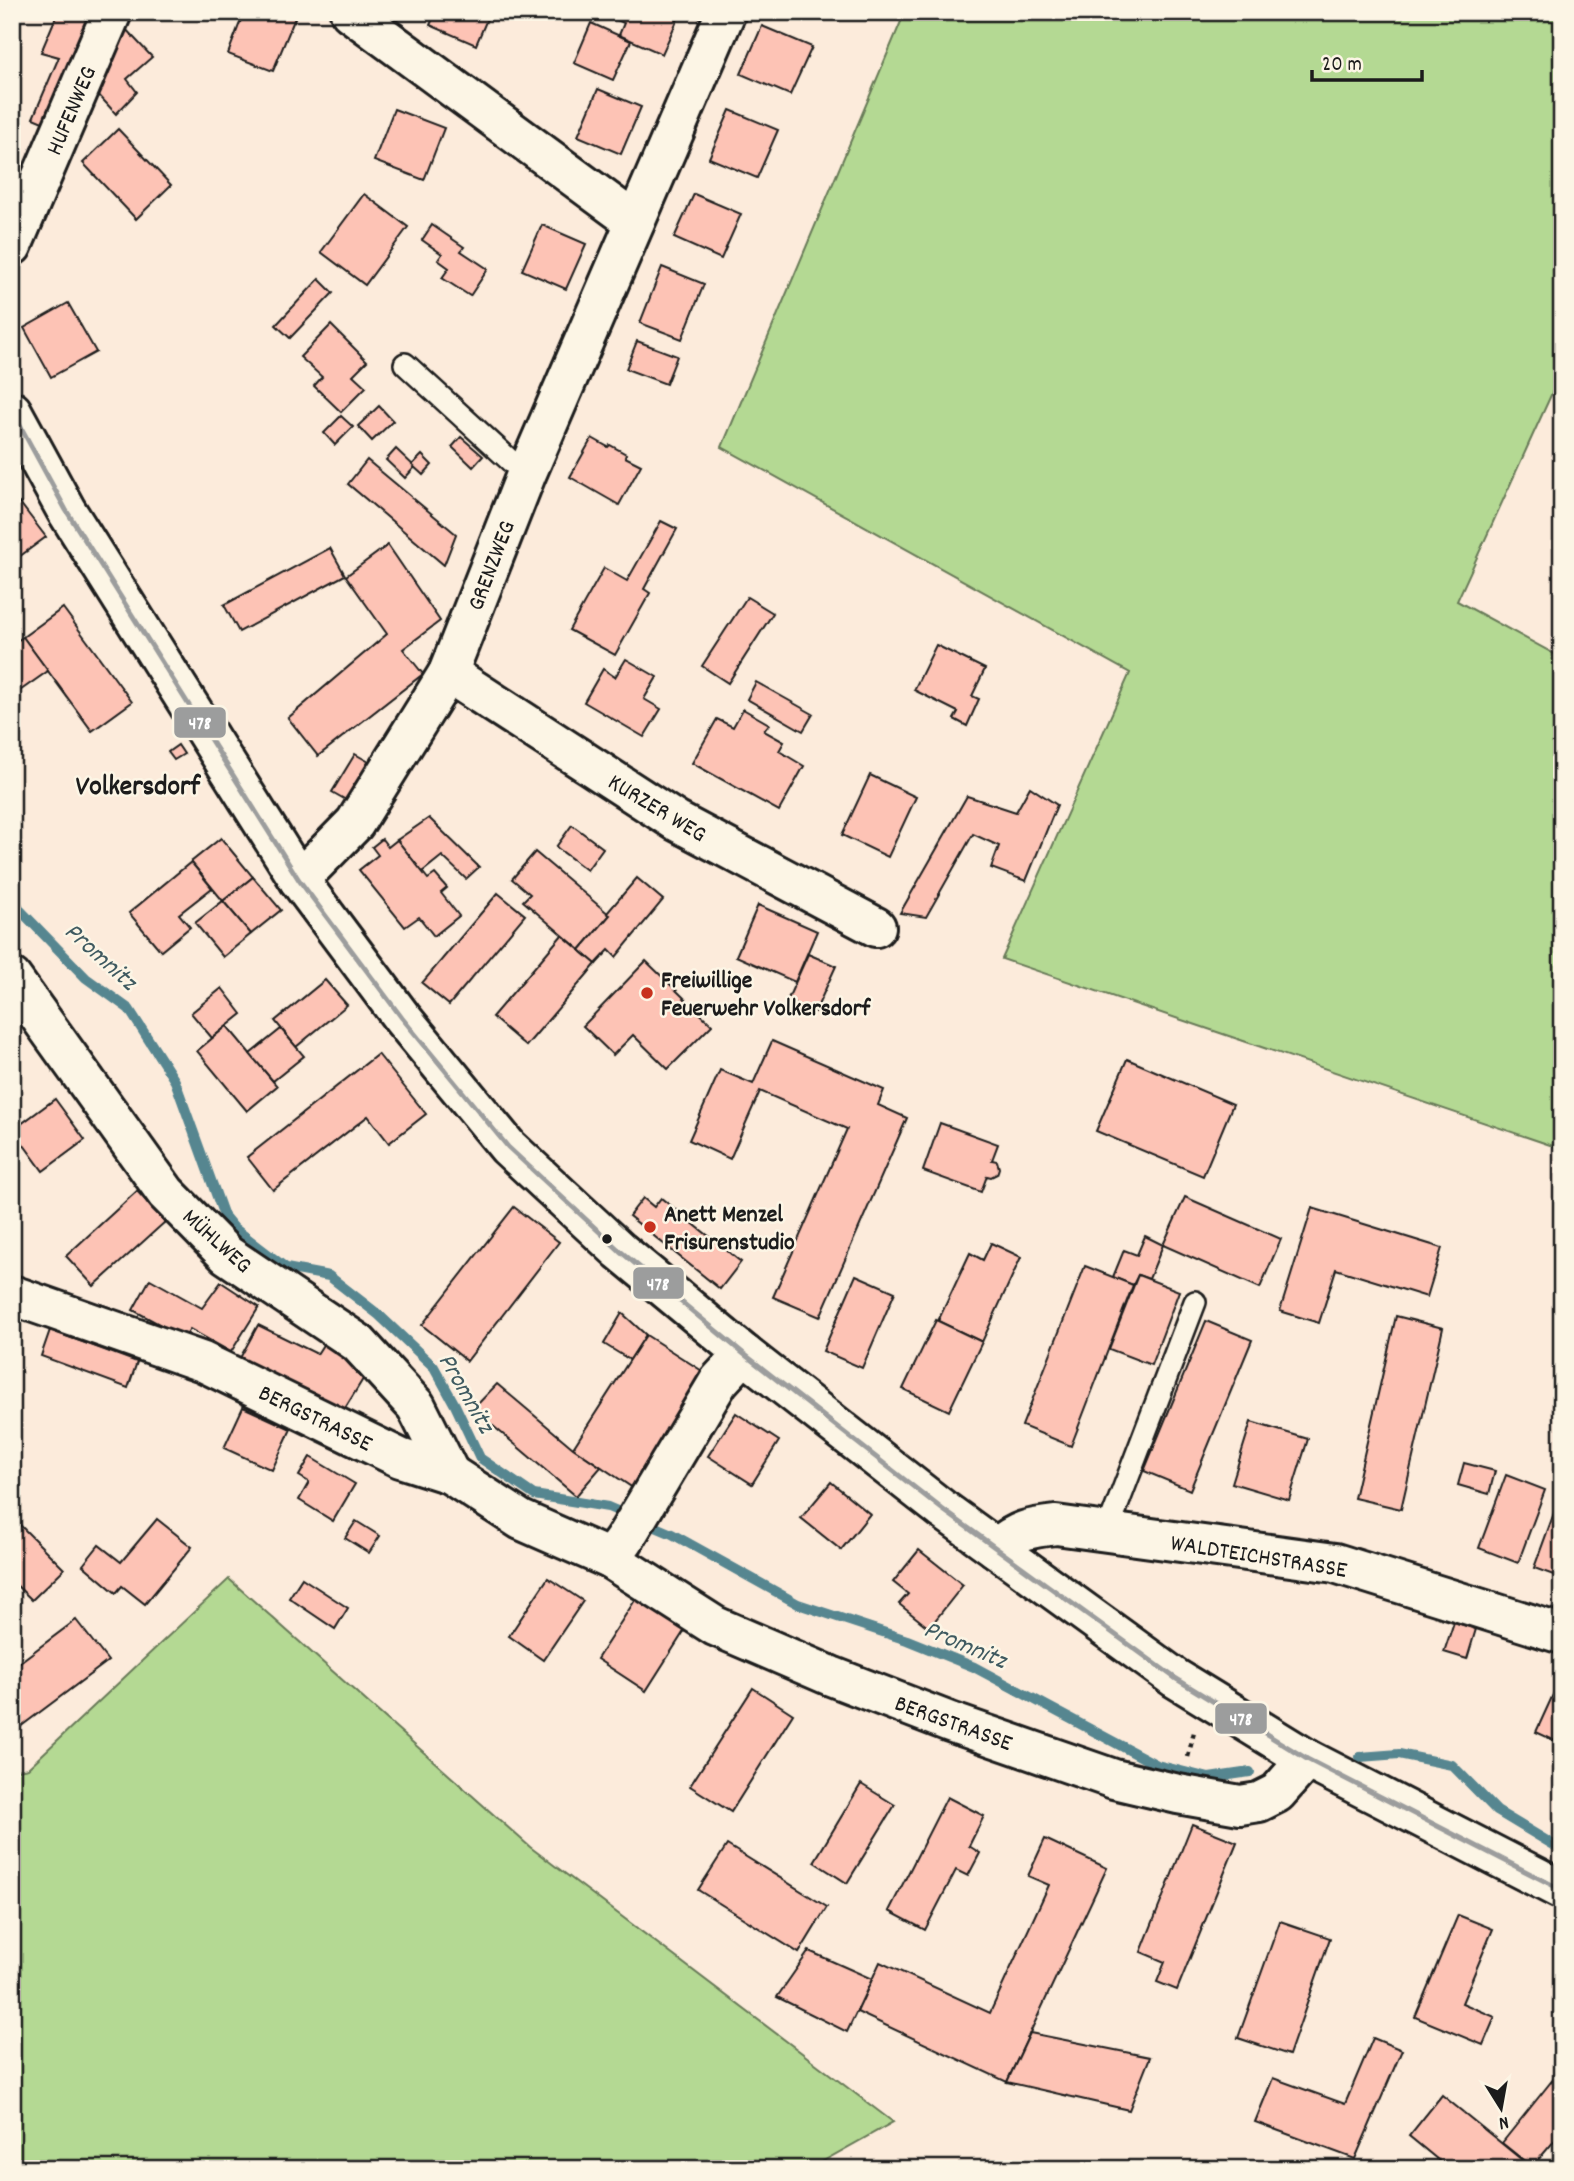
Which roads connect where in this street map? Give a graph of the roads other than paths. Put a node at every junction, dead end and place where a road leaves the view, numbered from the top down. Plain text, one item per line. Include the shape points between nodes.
1 (112, 12) edge
2 (350, 12) edge
3 (726, 12) edge
4 (635, 222) junction
5 (12, 246) edge
6 (405, 364) dead end
7 (12, 411) edge
8 (526, 475) junction
9 (448, 673) junction
10 (299, 880) junction
11 (876, 927) dead end
12 (12, 978) edge
13 (12, 1295) edge
14 (1195, 1302) dead end
15 (744, 1354) junction
16 (450, 1474) junction
17 (1107, 1532) junction
18 (996, 1548) junction
19 (617, 1550) junction
20 (1562, 1634) edge
21 (1307, 1759) junction
22 (1562, 1890) edge

1 - 5 street, HUFENWEG
2 - 4 street
3 - 4 street, GRENZWEG
4 - 8 street, GRENZWEG
6 - 8 lane
7 - 10 street via 66,510
8 - 9 street, GRENZWEG
9 - 10 street, GRENZWEG via 355,823
9 - 11 street, KURZER WEG via 676,821
10 - 15 street via 402,1018 508,1147 620,1251
12 - 16 street, MÜHLWEG via 166,1193 227,1255 358,1343 416,1406
13 - 16 street, BERGSTRASSE via 203,1362 400,1458
14 - 17 lane
15 - 18 street
15 - 19 street via 719,1381
16 - 19 street, BERGSTRASSE via 521,1520
17 - 18 street, WALDTEICHSTRASSE via 1056,1525 1025,1529
17 - 20 street, WALDTEICHSTRASSE via 1335,1563
18 - 21 street via 1175,1678
19 - 21 street, BERGSTRASSE via 715,1626 879,1695 1114,1779 1240,1805 1277,1793
21 - 22 street

